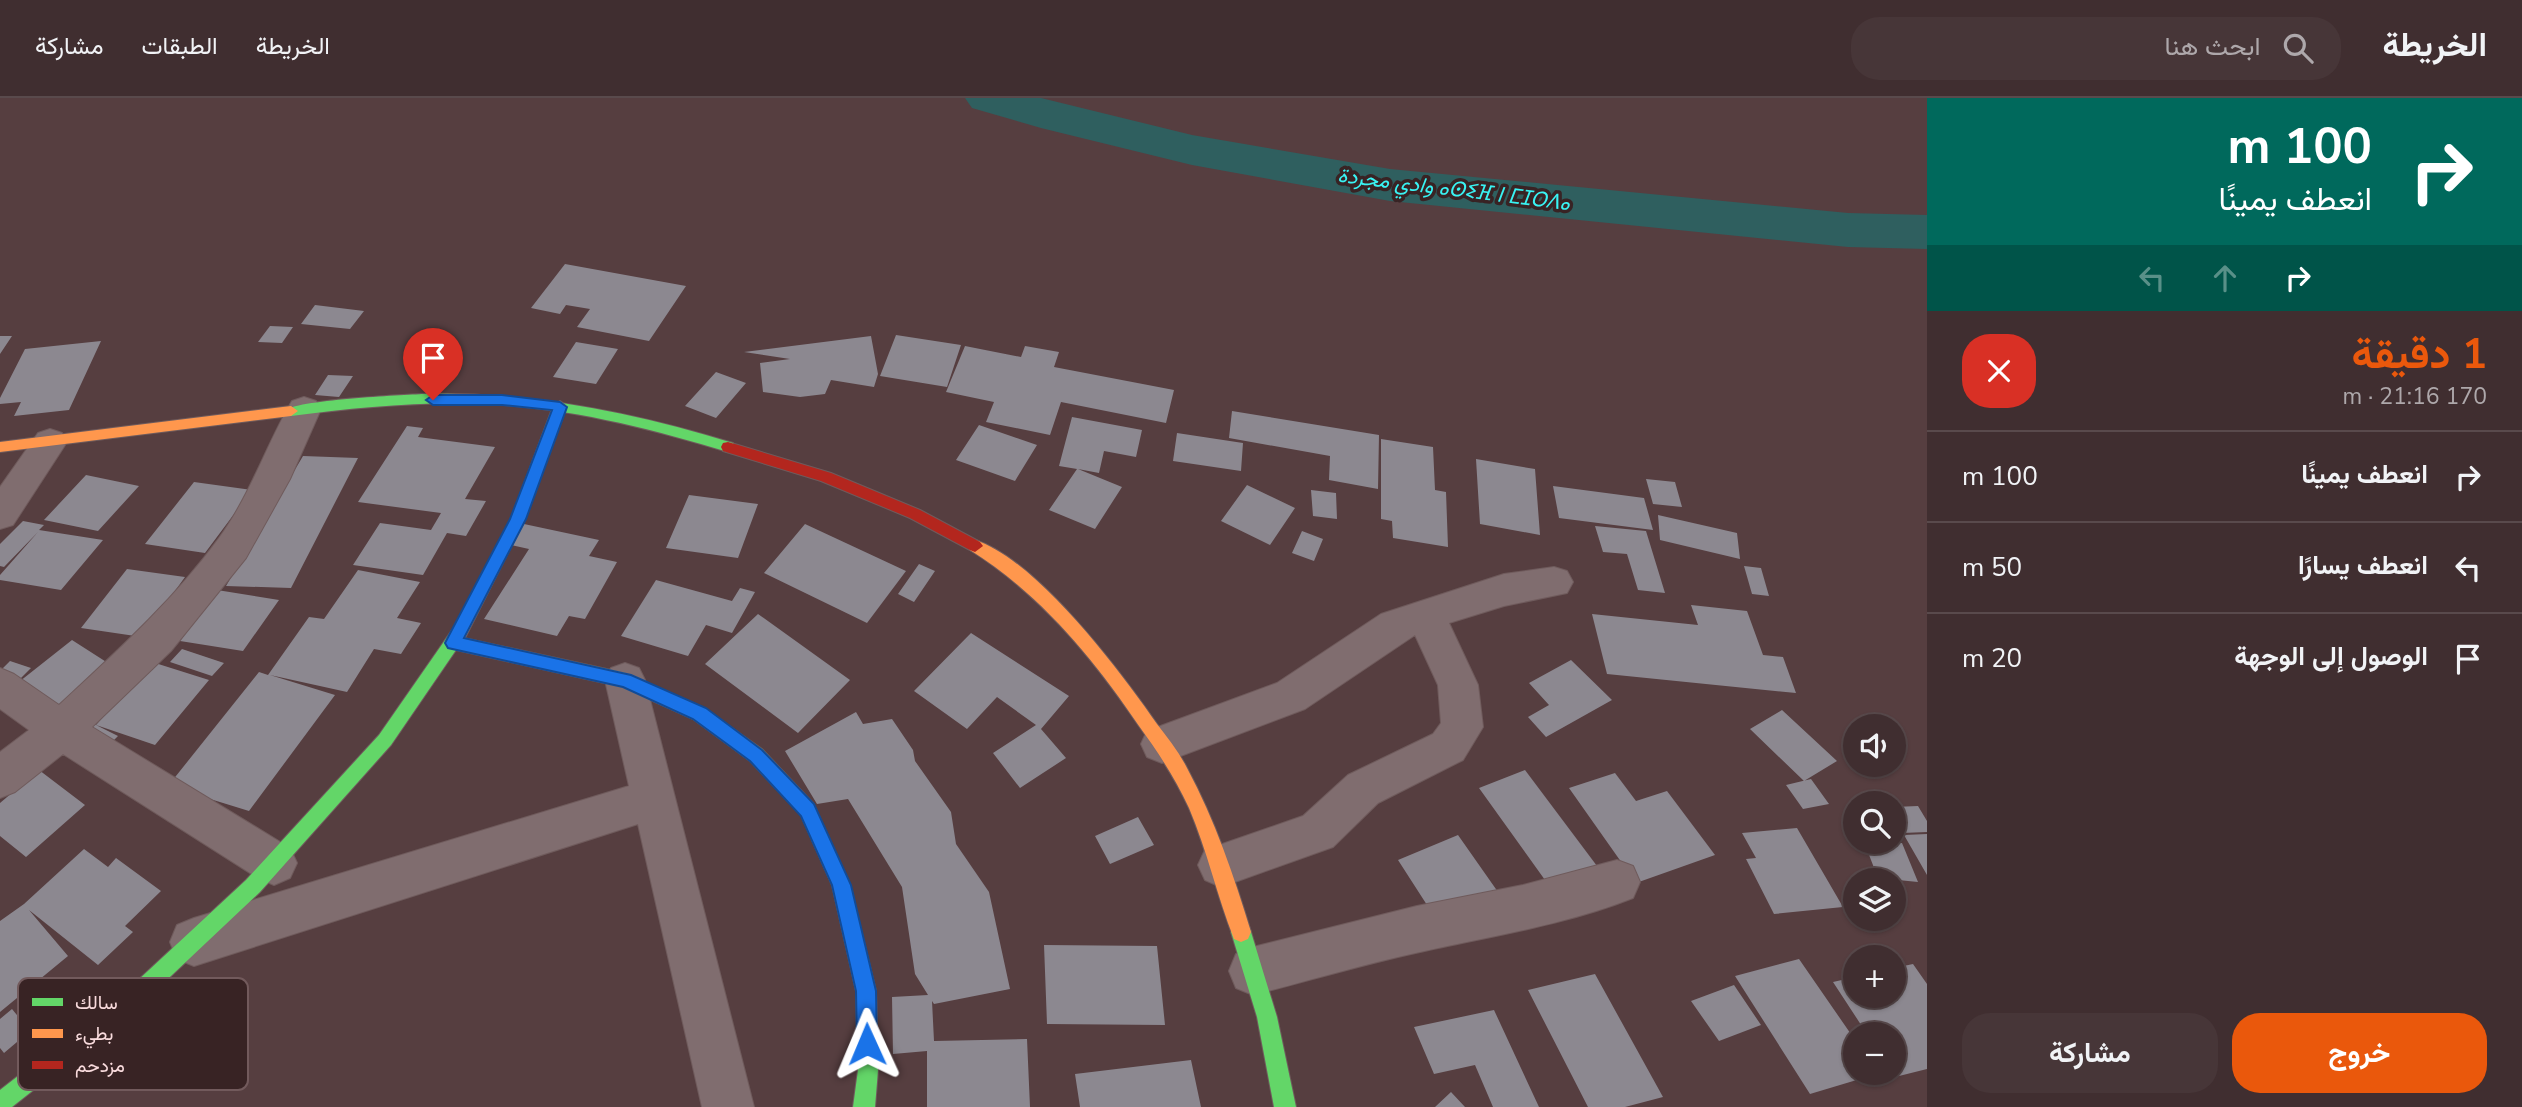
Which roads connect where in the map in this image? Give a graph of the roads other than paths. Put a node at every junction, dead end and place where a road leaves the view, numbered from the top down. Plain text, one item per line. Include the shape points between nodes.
1 (560, 407) junction
2 (304, 409) junction
3 (50, 442) junction
4 (0, 447) edge
5 (0, 515) edge
6 (1553, 582) dead end
7 (1426, 615) junction
8 (454, 643) junction
9 (625, 680) junction
10 (0, 686) edge
11 (61, 730) junction
12 (1162, 744) junction
13 (0, 778) edge
14 (654, 798) junction
15 (274, 863) junction
16 (1220, 865) junction
17 (1617, 882) dead end
18 (192, 943) junction
19 (1252, 971) junction
20 (155, 978) edge
21 (18, 1089) edge
22 (0, 1103) edge
23 (728, 1107) edge
24 (864, 1107) edge
25 (1285, 1107) edge

1 - 2 street via 502,400 410,400
1 - 8 street via 518,519
1 - 12 street via 698,439 826,477 915,514 990,554 1059,616 1121,684
2 - 3 street
2 - 11 street via 233,548 158,639
3 - 4 street
3 - 5 street
6 - 7 street via 1504,590
7 - 12 street via 1395,625 1291,696
7 - 16 street via 1458,685 1462,727 1447,747 1363,789 1317,831
8 - 9 street
8 - 15 street via 385,740
9 - 14 street
9 - 24 street via 699,714 756,755 807,810 841,885 866,991
10 - 11 street
11 - 13 street
11 - 15 street
12 - 16 street via 1180,771
14 - 18 street
14 - 23 street
15 - 18 street
16 - 19 street
17 - 19 street
18 - 20 street
19 - 25 street via 1267,1017
21 - 22 street

